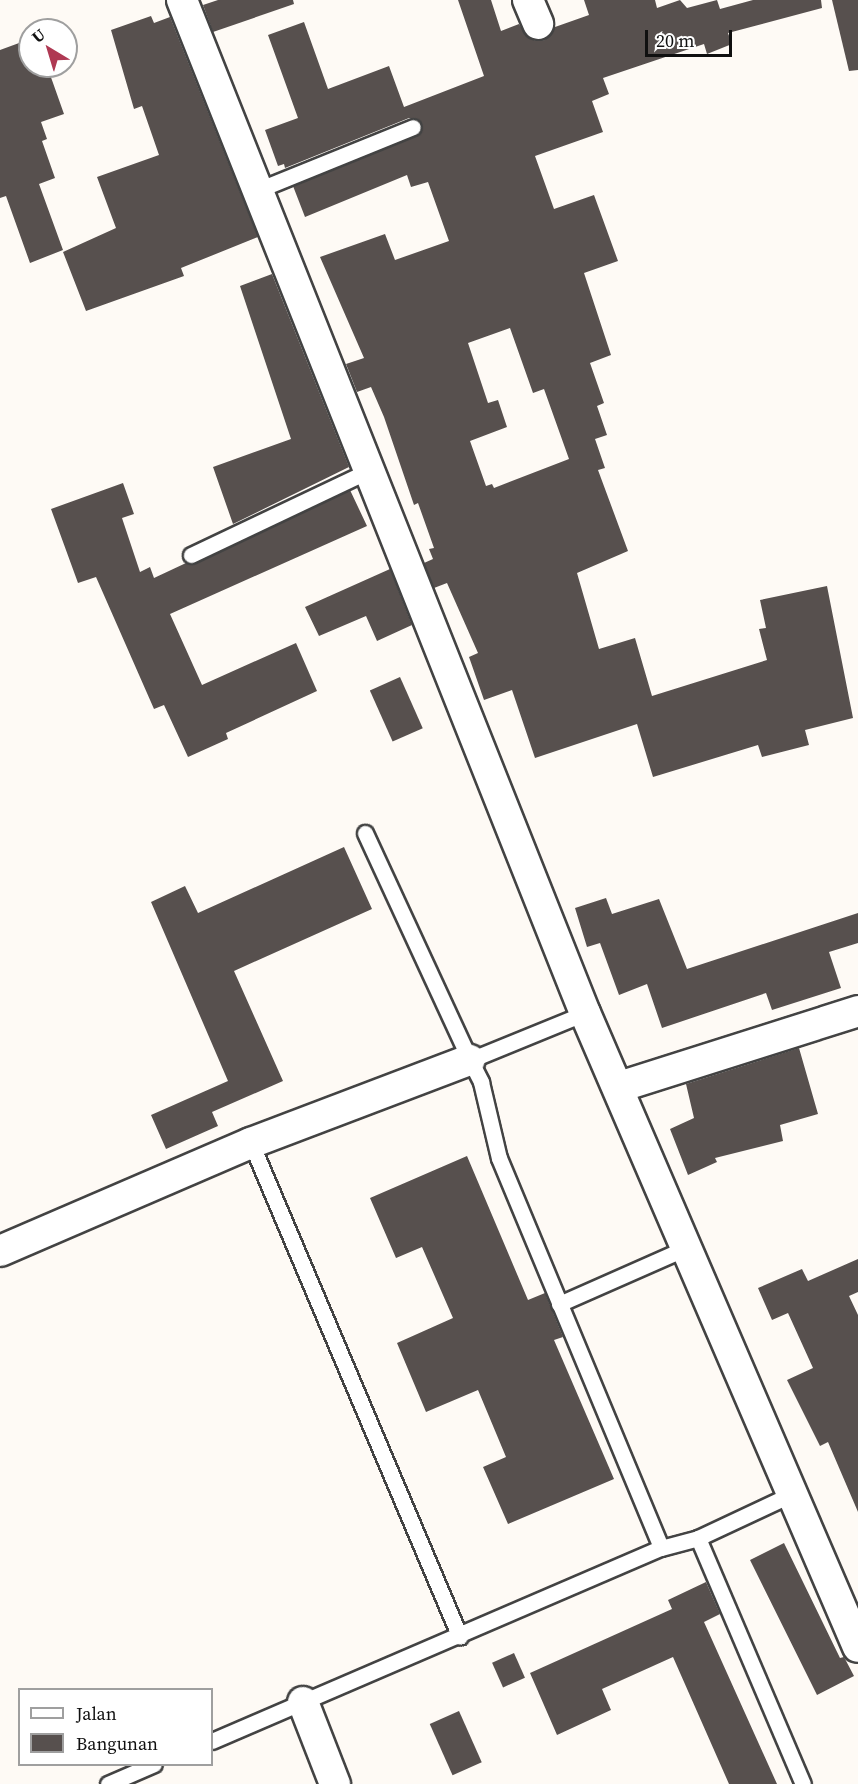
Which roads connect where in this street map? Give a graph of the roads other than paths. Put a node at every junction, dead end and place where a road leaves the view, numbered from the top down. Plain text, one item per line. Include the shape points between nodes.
1 (182, 0) edge
2 (413, 127) dead end
3 (258, 190) junction
4 (368, 471) junction
5 (191, 555) dead end
6 (365, 833) dead end
7 (858, 1011) edge
8 (585, 1013) junction
9 (470, 1060) junction
10 (619, 1087) junction
11 (251, 1143) junction
12 (686, 1248) junction
13 (0, 1251) edge
14 (559, 1305) junction
15 (792, 1494) junction
16 (698, 1538) junction
17 (661, 1548) junction
18 (460, 1637) junction
19 (858, 1647) edge
20 (303, 1702) junction
21 (213, 1741) edge
22 (149, 1766) edge
23 (108, 1784) edge
24 (335, 1784) edge
25 (803, 1784) edge

1 - 3 street
2 - 3 lane
3 - 4 street
4 - 5 lane
4 - 8 street
6 - 9 lane
7 - 10 street
8 - 9 lane
8 - 10 street
9 - 11 street
9 - 14 lane via 481,1082 499,1158
10 - 12 street
11 - 13 street
11 - 18 lane
12 - 14 lane
12 - 15 street
14 - 17 lane
15 - 16 lane
15 - 19 street
16 - 17 lane
16 - 25 lane
17 - 18 lane
18 - 20 lane
20 - 21 lane
20 - 24 street
22 - 23 lane

